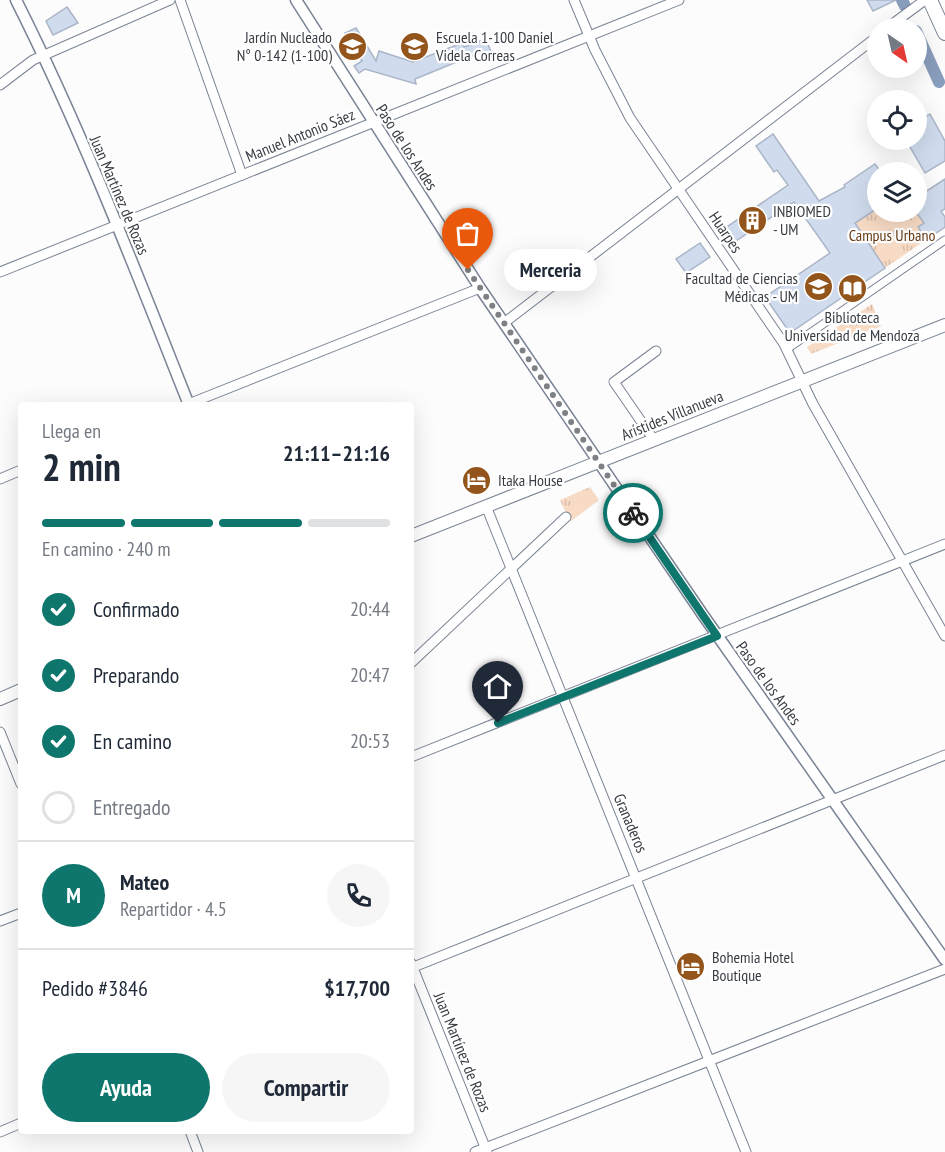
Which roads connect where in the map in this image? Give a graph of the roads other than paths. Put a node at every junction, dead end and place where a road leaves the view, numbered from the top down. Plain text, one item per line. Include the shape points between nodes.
1 (16, 0) edge
2 (170, 0) edge
3 (180, 0) edge
4 (296, 0) edge
5 (574, 0) edge
6 (679, 0) edge
7 (925, 0) edge
8 (930, 0) edge
9 (901, 18) edge
10 (945, 33) edge
11 (590, 36) junction
12 (867, 44) edge
13 (44, 55) junction
14 (0, 84) edge
15 (373, 123) junction
16 (242, 175) junction
17 (677, 188) junction
18 (117, 225) junction
19 (945, 240) edge
20 (0, 272) edge
21 (480, 288) junction
22 (504, 323) junction
23 (945, 325) edge
24 (787, 349) junction
25 (656, 351) dead end
26 (802, 381) junction
27 (187, 402) edge
28 (195, 402) edge
29 (654, 440) junction
30 (600, 462) junction
31 (18, 471) edge
32 (0, 479) edge
33 (486, 506) junction
34 (566, 517) dead end
35 (414, 535) edge
36 (945, 544) edge
37 (902, 561) junction
38 (511, 569) junction
39 (717, 636) junction
40 (945, 636) edge
41 (414, 660) edge
42 (18, 691) edge
43 (562, 697) junction
44 (0, 699) edge
45 (0, 732) edge
46 (945, 755) edge
47 (414, 756) edge
48 (18, 777) edge
49 (834, 799) junction
50 (638, 878) junction
51 (18, 914) edge
52 (0, 921) edge
53 (945, 960) edge
54 (414, 965) edge
55 (945, 969) edge
56 (414, 971) edge
57 (711, 1059) junction
58 (18, 1124) edge
59 (0, 1132) edge
60 (191, 1134) edge
61 (487, 1150) edge
62 (198, 1152) edge
63 (475, 1152) edge
64 (746, 1152) edge

1 - 13 street, Juan Martínez de Rozas
2 - 13 street
3 - 16 street
4 - 15 street, Paso de los Andes
5 - 11 street, Huarpes
6 - 11 street, Manuel Antonio Sáez
7 - 9 street
8 - 10 main road
11 - 15 street, Manuel Antonio Sáez
11 - 17 street, Huarpes via 630,118
12 - 17 street
13 - 14 street
13 - 18 street, Juan Martínez de Rozas
15 - 16 street, Manuel Antonio Sáez
15 - 21 street, Paso de los Andes
16 - 18 street, Manuel Antonio Sáez
17 - 22 street
17 - 24 street, Huarpes
18 - 20 street, Manuel Antonio Sáez
18 - 27 street, Juan Martínez de Rozas
19 - 24 street
21 - 22 street, Paso de los Andes
21 - 28 street
22 - 30 street, Paso de los Andes
23 - 26 main road, Arístides Villanueva
24 - 26 street, Huarpes
25 - 29 street via 614,382
26 - 29 main road, Arístides Villanueva
26 - 37 street, Huarpes
29 - 30 main road, Arístides Villanueva
30 - 33 main road, Arístides Villanueva
30 - 39 street, Paso de los Andes
31 - 32 street
33 - 35 main road, Arístides Villanueva
33 - 38 street, Granaderos
34 - 38 street
36 - 37 street
37 - 39 street
37 - 40 street, Huarpes
38 - 41 street
38 - 43 street, Granaderos
39 - 43 street
39 - 49 street, Paso de los Andes
42 - 44 main road
43 - 47 street
43 - 50 street, Granaderos
45 - 48 street
46 - 49 street
49 - 50 street
49 - 53 street, Paso de los Andes
50 - 54 street
50 - 57 street, Granaderos
51 - 52 street
55 - 57 street
56 - 61 street, Juan Martínez de Rozas
57 - 61 street
57 - 64 street, Granaderos
58 - 59 street
60 - 62 street
61 - 63 street

